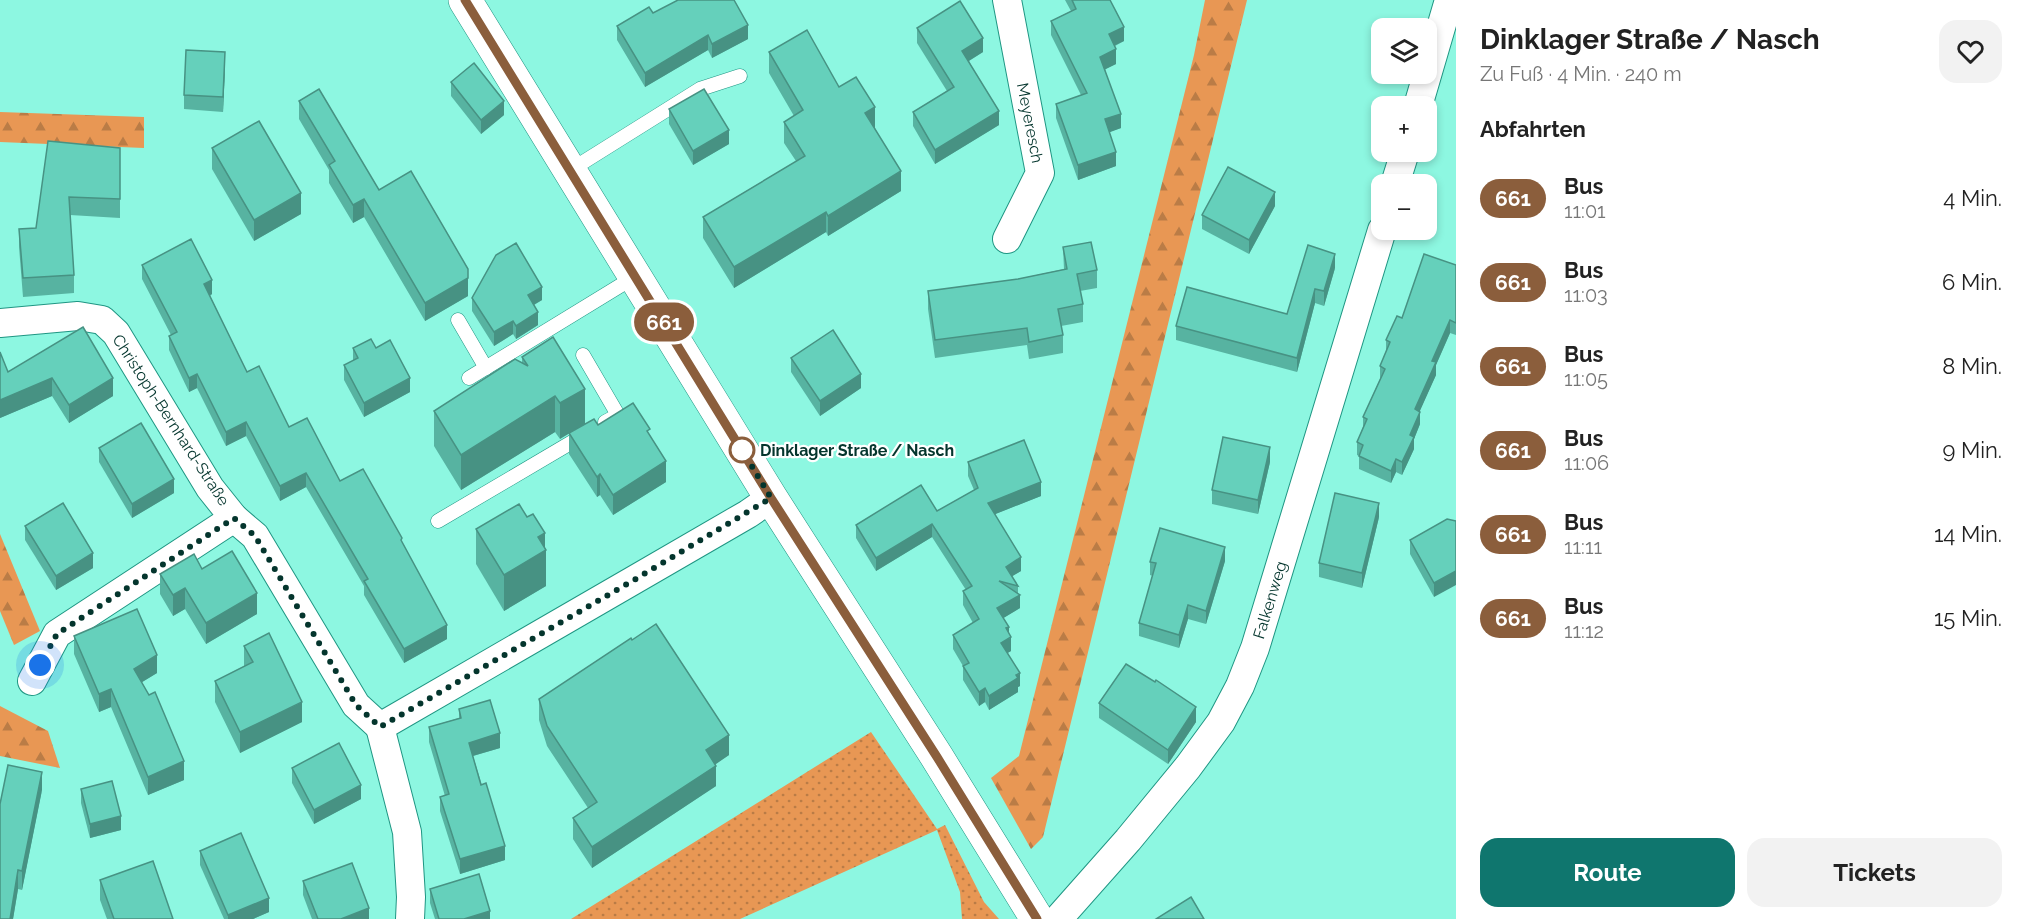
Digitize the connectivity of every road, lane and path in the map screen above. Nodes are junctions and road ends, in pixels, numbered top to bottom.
1 (465, 0) edge
2 (1007, 0) edge
3 (1449, 0) edge
4 (740, 76) dead end
5 (1421, 96) edge
6 (569, 171) junction
7 (1007, 239) dead end
8 (1379, 240) edge
9 (636, 276) junction
10 (459, 320) dead end
11 (0, 323) edge
12 (584, 355) dead end
13 (486, 368) junction
14 (470, 378) dead end
15 (771, 498) junction
16 (234, 518) junction
17 (438, 521) dead end
18 (32, 681) dead end
19 (380, 727) junction
20 (410, 919) edge
21 (1037, 919) edge
22 (1058, 919) edge

1 - 6 main road
2 - 7 street, Meyeresch
3 - 5 street
4 - 6 lane
6 - 9 main road
8 - 22 street, Falkenweg
9 - 13 lane
9 - 15 main road
10 - 13 lane
11 - 16 street, Christoph-Bernhard-Straße
12 - 17 lane
13 - 14 lane
15 - 19 street
15 - 21 main road
16 - 18 street, Christoph-Bernhard-Straße
16 - 19 street, Christoph-Bernhard-Straße
19 - 20 street

